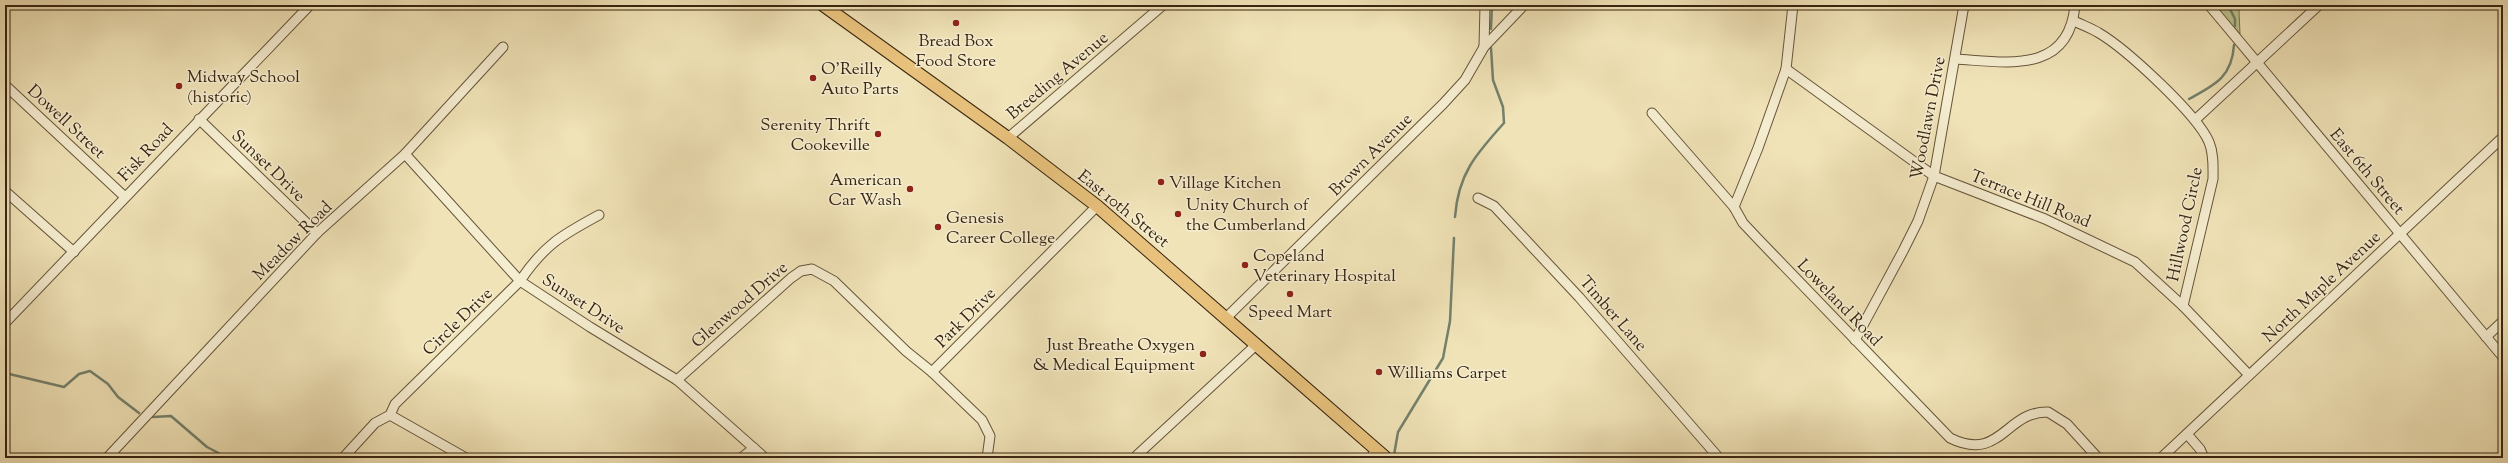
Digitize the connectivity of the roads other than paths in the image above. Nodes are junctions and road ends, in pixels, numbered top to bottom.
1 (310, 5) edge
2 (823, 5) edge
3 (1163, 5) edge
4 (1485, 5) edge
5 (1524, 5) edge
6 (1793, 5) edge
7 (1964, 5) edge
8 (2075, 5) edge
9 (2209, 5) edge
10 (2319, 5) edge
11 (2074, 21) junction
12 (1484, 46) junction
13 (503, 47) dead end
14 (1956, 59) junction
15 (2257, 63) junction
16 (1786, 69) junction
17 (5, 85) edge
18 (1652, 113) dead end
19 (199, 119) junction
20 (2195, 120) junction
21 (2503, 137) edge
22 (1008, 138) junction
23 (404, 154) junction
24 (1934, 176) junction
25 (5, 191) edge
26 (125, 197) junction
27 (1478, 198) dead end
28 (1097, 206) junction
29 (1734, 207) junction
30 (598, 215) dead end
31 (317, 233) junction
32 (2399, 234) junction
33 (74, 252) junction
34 (520, 282) junction
35 (2183, 306) junction
36 (1227, 317) junction
37 (2503, 321) edge
38 (5, 323) edge
39 (2486, 337) junction
40 (1854, 340) junction
41 (1257, 344) junction
42 (2503, 357) edge
43 (932, 372) junction
44 (2249, 375) junction
45 (677, 380) junction
46 (390, 415) junction
47 (2187, 434) junction
48 (754, 448) junction
49 (1378, 455) edge
50 (107, 458) edge
51 (344, 458) edge
52 (466, 458) edge
53 (741, 458) edge
54 (765, 458) edge
55 (987, 458) edge
56 (1134, 458) edge
57 (1719, 458) edge
58 (2098, 458) edge
59 (2161, 458) edge
60 (2204, 458) edge

1 - 19 street, Fisk Road
2 - 22 main road, East 10th Street
3 - 22 street, Breeding Avenue
4 - 12 street
5 - 12 street, Brown Avenue
6 - 16 street
7 - 14 street, Woodlawn Drive
8 - 11 street
9 - 15 street, East 6th Street
10 - 15 street
11 - 14 street
11 - 20 street, Hillwood Circle
12 - 36 street, Brown Avenue
13 - 23 street, Meadow Road
14 - 24 street, Woodlawn Drive
15 - 20 street
15 - 32 street, East 6th Street
16 - 24 street, Terrace Hill Road
16 - 29 street
17 - 26 street, Dowell Street
18 - 29 street, Loweland Road
19 - 26 street, Fisk Road
19 - 31 street, Sunset Drive
20 - 35 street, Hillwood Circle
21 - 32 street, North Maple Avenue
22 - 28 main road, East 10th Street
23 - 31 street, Meadow Road
23 - 34 street, Sunset Drive
24 - 35 street, Terrace Hill Road
24 - 40 street, Woodlawn Drive
25 - 33 street
26 - 33 street, Fisk Road
27 - 57 street, Timber Lane
28 - 36 main road, East 10th Street
28 - 43 street, Park Drive
29 - 40 street, Loweland Road
30 - 34 street, Circle Drive
31 - 50 street, Meadow Road
32 - 39 street, East 6th Street
32 - 44 street, North Maple Avenue
33 - 38 street, Fisk Road
34 - 45 street, Sunset Drive
34 - 46 street, Circle Drive
35 - 44 street, Terrace Hill Road
36 - 41 main road, East 10th Street
37 - 39 street
39 - 42 street, East 6th Street
40 - 58 street, Loweland Road
41 - 49 main road, East 10th Street
41 - 56 street
43 - 45 street, Glenwood Drive
43 - 55 street, Park Drive
44 - 47 street, North Maple Avenue
45 - 48 street, Sunset Drive
46 - 51 street, Circle Drive
46 - 52 street
47 - 59 street, North Maple Avenue
47 - 60 street
48 - 53 street
48 - 54 street, Sunset Drive

